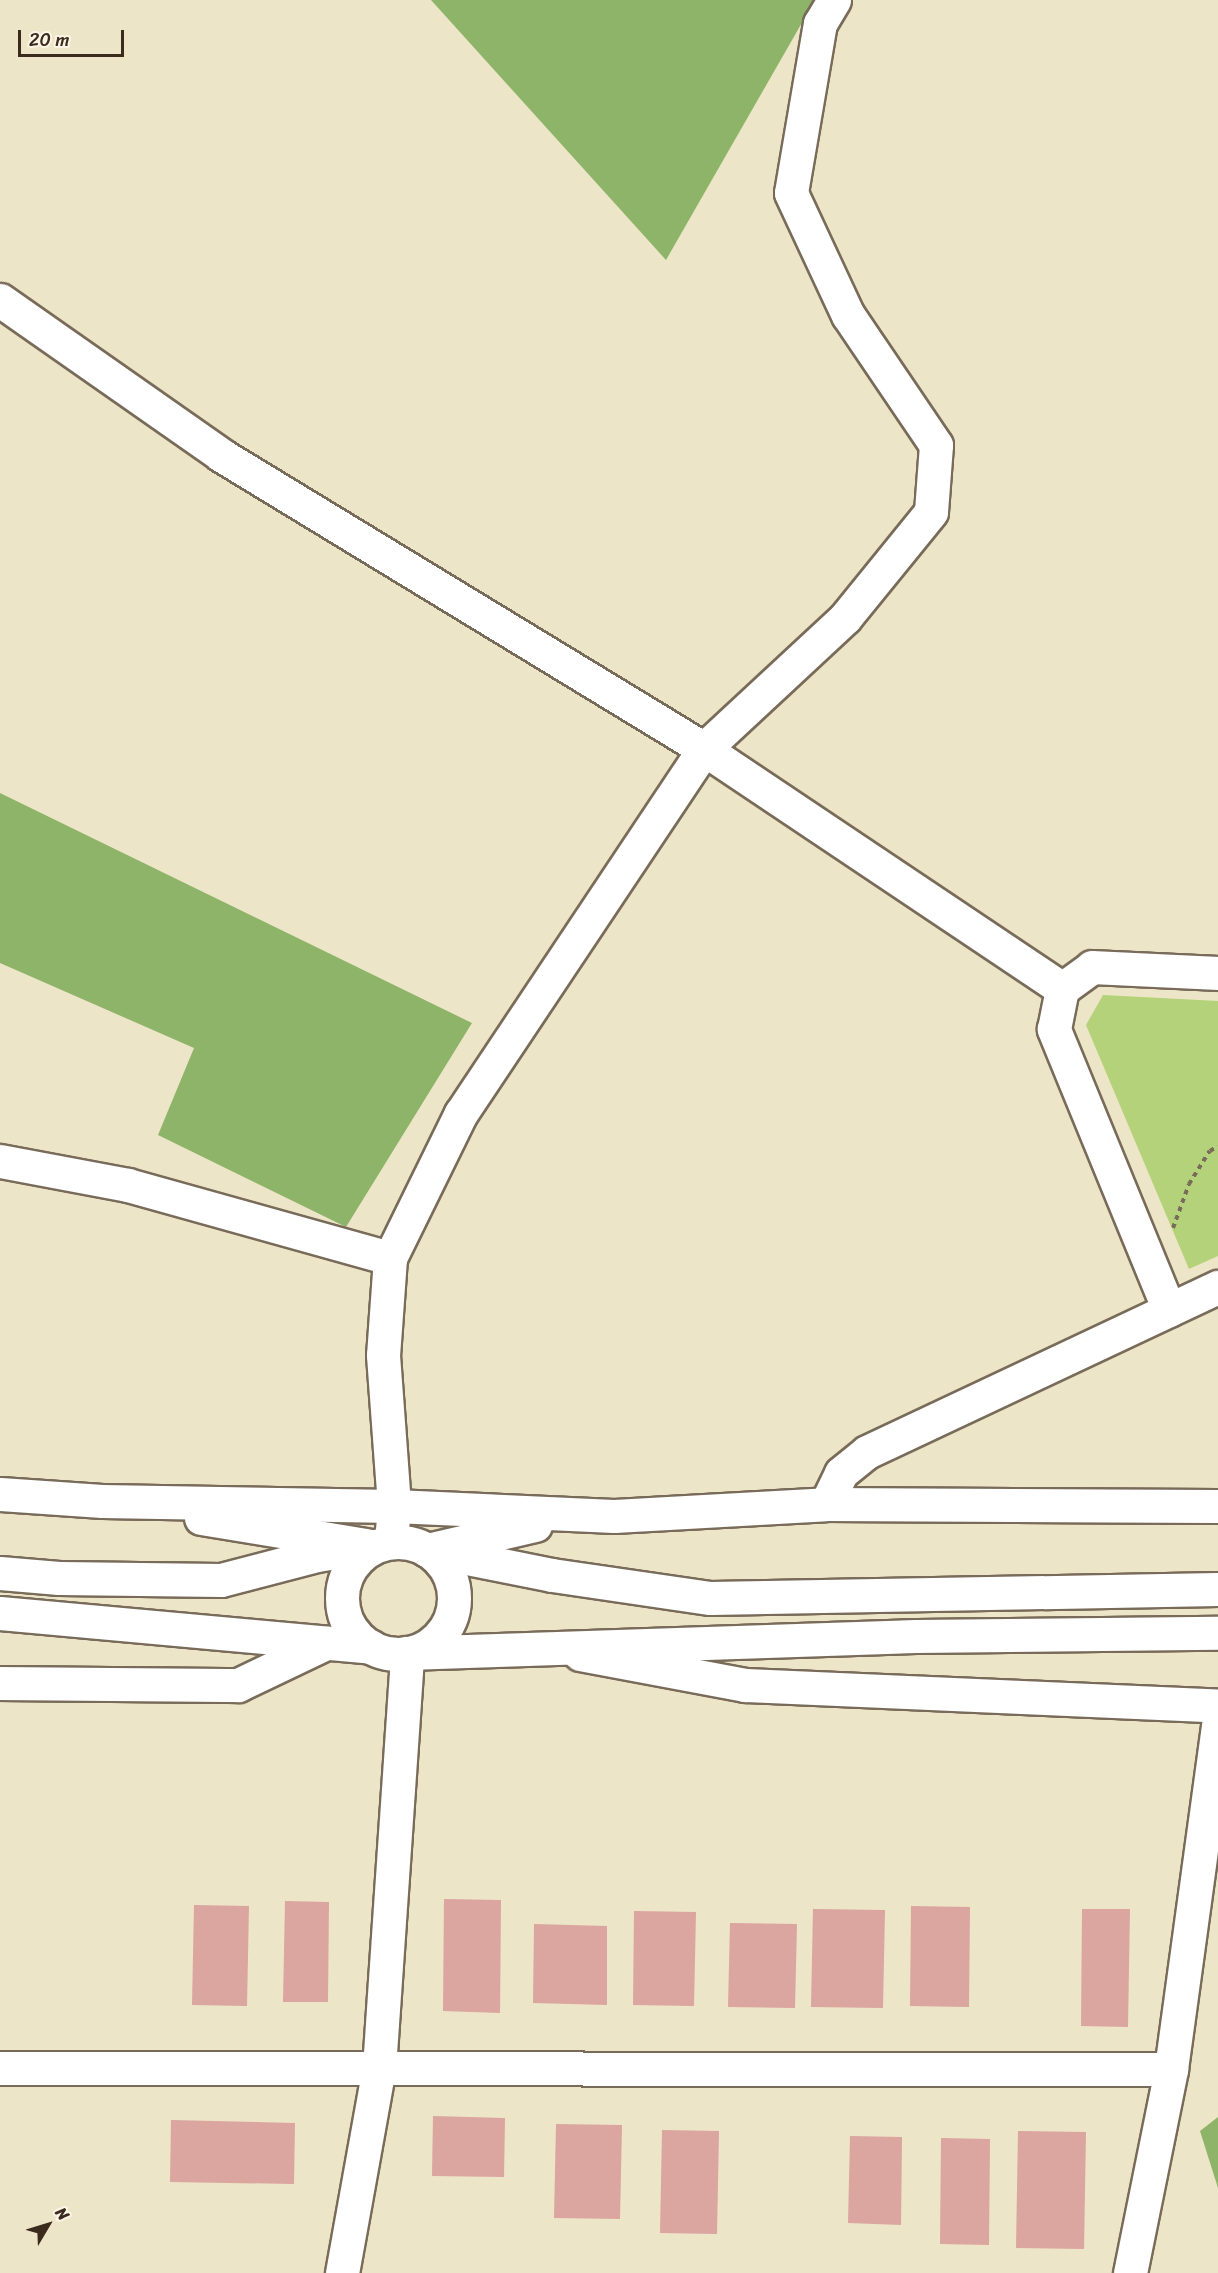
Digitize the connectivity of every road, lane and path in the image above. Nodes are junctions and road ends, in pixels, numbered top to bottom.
1 (834, 0) edge
2 (0, 300) edge
3 (704, 748) junction
4 (1218, 973) edge
5 (1062, 989) junction
6 (1218, 1146) edge
7 (0, 1161) edge
8 (390, 1258) junction
9 (1154, 1275) junction
10 (1218, 1287) edge
11 (1169, 1310) junction
12 (0, 1494) edge
13 (102, 1501) junction
14 (826, 1504) junction
15 (394, 1506) junction
16 (1218, 1506) edge
17 (614, 1516) junction
18 (383, 1544) junction
19 (428, 1550) junction
20 (0, 1573) edge
21 (1218, 1590) edge
22 (0, 1613) edge
23 (1218, 1633) edge
24 (326, 1643) junction
25 (371, 1647) junction
26 (555, 1649) junction
27 (407, 1653) junction
28 (0, 1683) edge
29 (1218, 1706) edge
30 (1218, 1725) edge
31 (0, 2068) edge
32 (379, 2068) junction
33 (1171, 2069) junction
34 (342, 2273) edge
35 (1130, 2273) edge

1 - 3 street
2 - 3 street
3 - 5 street
3 - 8 street
4 - 5 street
5 - 9 street
6 - 9 path
7 - 8 street
8 - 15 street
9 - 11 street
10 - 11 street
11 - 14 street
12 - 13 street
13 - 15 street
13 - 18 street
14 - 16 street
14 - 17 street
15 - 17 street
15 - 18 street
17 - 19 street
18 - 19 street
18 - 20 street
18 - 25 street
19 - 21 street
19 - 27 street
22 - 24 street
23 - 26 street
24 - 25 street
24 - 28 street
25 - 27 street
26 - 27 street
26 - 29 street
27 - 32 street
30 - 33 street
31 - 32 street
32 - 33 street
32 - 34 street
33 - 35 street

